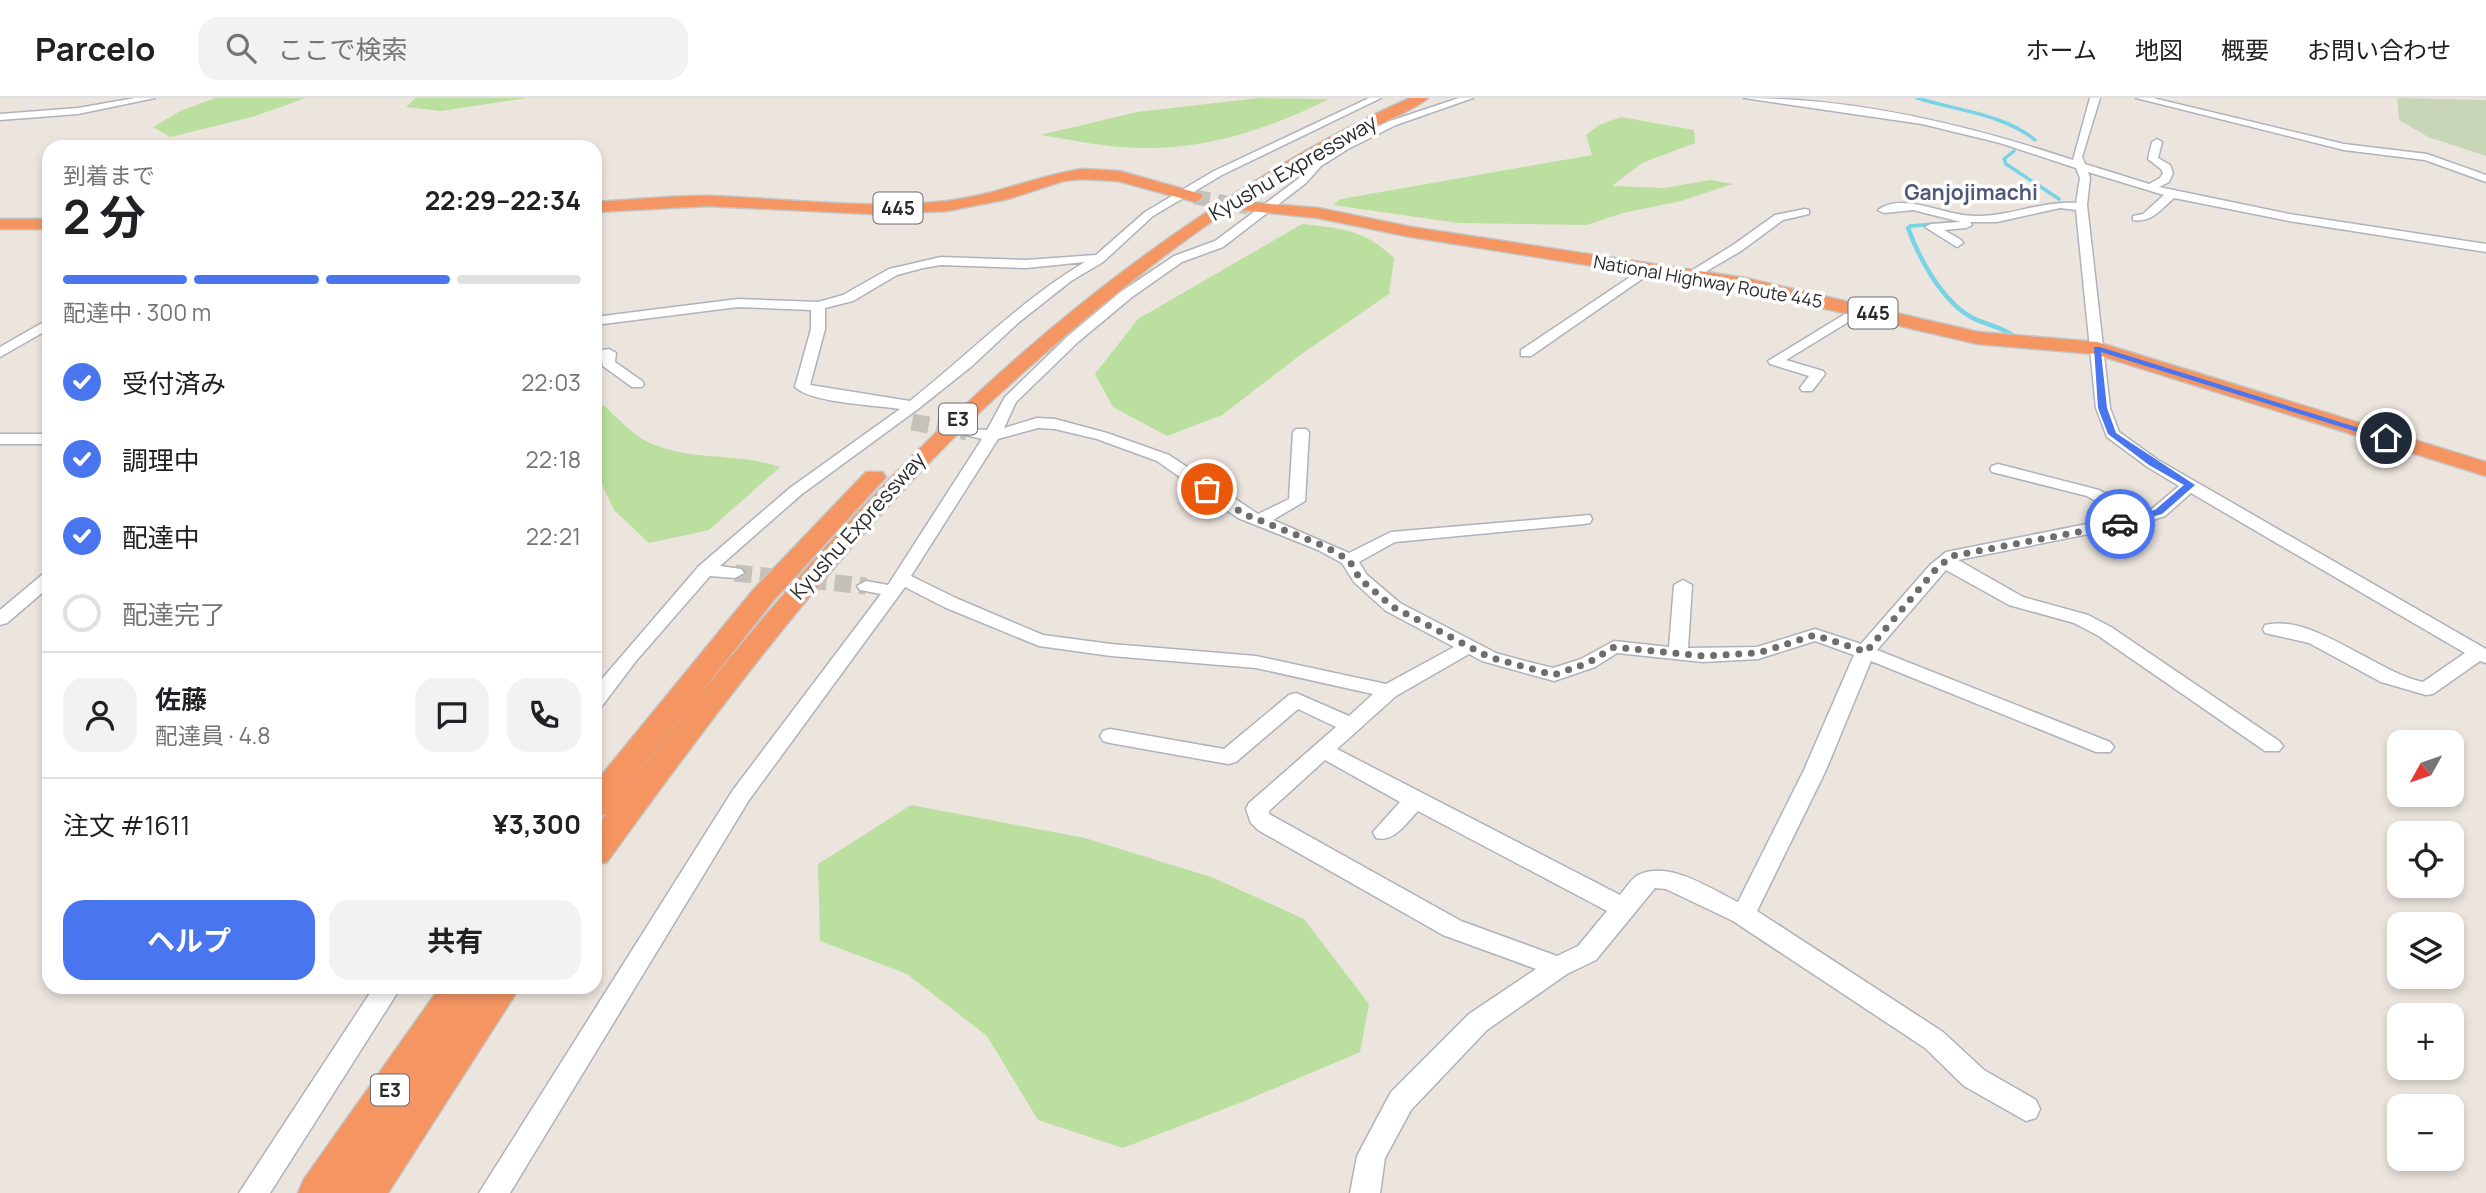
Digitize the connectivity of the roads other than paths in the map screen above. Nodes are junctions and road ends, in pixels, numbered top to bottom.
1 (150, 98) edge
2 (1376, 98) edge
3 (1402, 98) edge
4 (1421, 98) edge
5 (1468, 98) edge
6 (1749, 98) edge
7 (2095, 98) edge
8 (2141, 98) edge
9 (0, 117) edge
10 (2157, 142) dead end
11 (2081, 167) junction
12 (2486, 179) edge
13 (2150, 188) junction
14 (2172, 194) junction
15 (1187, 195) junction
16 (602, 207) edge
17 (2081, 207) junction
18 (1257, 209) junction
19 (1884, 210) dead end
20 (1805, 212) dead end
21 (2137, 218) dead end
22 (1964, 219) junction
23 (0, 224) edge
24 (42, 224) edge
25 (1957, 243) dead end
26 (2486, 248) edge
27 (1099, 259) junction
28 (1648, 270) junction
29 (1689, 276) junction
30 (818, 306) junction
31 (1858, 310) junction
32 (602, 320) edge
33 (42, 327) edge
34 (2097, 348) junction
35 (0, 353) edge
36 (1526, 353) dead end
37 (602, 354) edge
38 (638, 384) dead end
39 (1807, 388) dead end
40 (907, 416) junction
41 (971, 432) tunnel mouth
42 (1301, 432) dead end
43 (992, 436) junction
44 (0, 439) edge
45 (42, 439) edge
46 (2486, 469) edge
47 (1998, 470) dead end
48 (2190, 485) junction
49 (1584, 519) dead end
50 (2138, 519) junction
51 (1259, 520) junction
52 (1349, 560) junction
53 (1944, 562) junction
54 (705, 570) junction
55 (735, 573) tunnel mouth
56 (42, 584) edge
57 (897, 584) junction
58 (1683, 585) dead end
59 (866, 586) tunnel mouth
60 (0, 619) edge
61 (2272, 629) dead end
62 (1470, 646) junction
63 (1866, 652) junction
64 (1678, 653) junction
65 (2482, 655) edge
66 (1389, 691) junction
67 (602, 692) edge
68 (1351, 725) junction
69 (1110, 736) dead end
70 (2272, 746) dead end
71 (2103, 747) dead end
72 (1323, 750) junction
73 (602, 797) edge
74 (1415, 800) junction
75 (1384, 832) dead end
76 (602, 843) edge
77 (1623, 908) junction
78 (1742, 914) junction
79 (1558, 967) junction
80 (383, 994) edge
81 (456, 994) edge
82 (496, 994) edge
83 (2026, 1109) dead end
84 (254, 1193) edge
85 (319, 1193) edge
86 (364, 1193) edge
87 (494, 1193) edge
88 (1365, 1193) edge

1 - 9 street
2 - 15 street
3 - 73 highway, Kyushu Expressway / E3
4 - 76 highway, Kyushu Expressway / E3
5 - 18 street
6 - 11 street
7 - 11 street
8 - 12 street
10 - 13 street
11 - 13 street
11 - 17 street
13 - 14 street
14 - 21 street
14 - 26 street
15 - 16 highway, 445
15 - 27 street
17 - 22 street
17 - 34 street
18 - 28 highway, National Highway Route 445 / 445
18 - 43 street
19 - 22 street
20 - 29 street
22 - 25 street
23 - 24 highway
27 - 30 street
27 - 40 street
28 - 29 highway, National Highway Route 445 / 445
28 - 36 street
29 - 31 highway, National Highway Route 445 / 445
30 - 32 street
30 - 40 street
31 - 34 highway, National Highway Route 445 / 445
31 - 39 street
33 - 35 street
34 - 46 highway, National Highway Route 445 / 445
34 - 48 street
37 - 38 street
40 - 54 street
41 - 43 street
42 - 51 street
43 - 51 street
43 - 57 street
44 - 45 street
47 - 50 street
48 - 50 street
48 - 65 street
49 - 52 street
50 - 53 street
51 - 52 street
52 - 62 street
53 - 63 street
53 - 70 street
54 - 55 street
54 - 67 street
56 - 60 street
57 - 59 street
57 - 66 street
57 - 87 street
58 - 64 street
61 - 65 street
62 - 64 street
62 - 66 street
63 - 64 street
63 - 71 street
63 - 78 street
66 - 68 street
68 - 69 street
68 - 72 street
72 - 74 street
72 - 79 street
74 - 75 street
74 - 77 street
77 - 78 street
77 - 79 street
78 - 83 street
79 - 88 street
80 - 84 street
81 - 85 highway, E3
82 - 86 highway, E3

